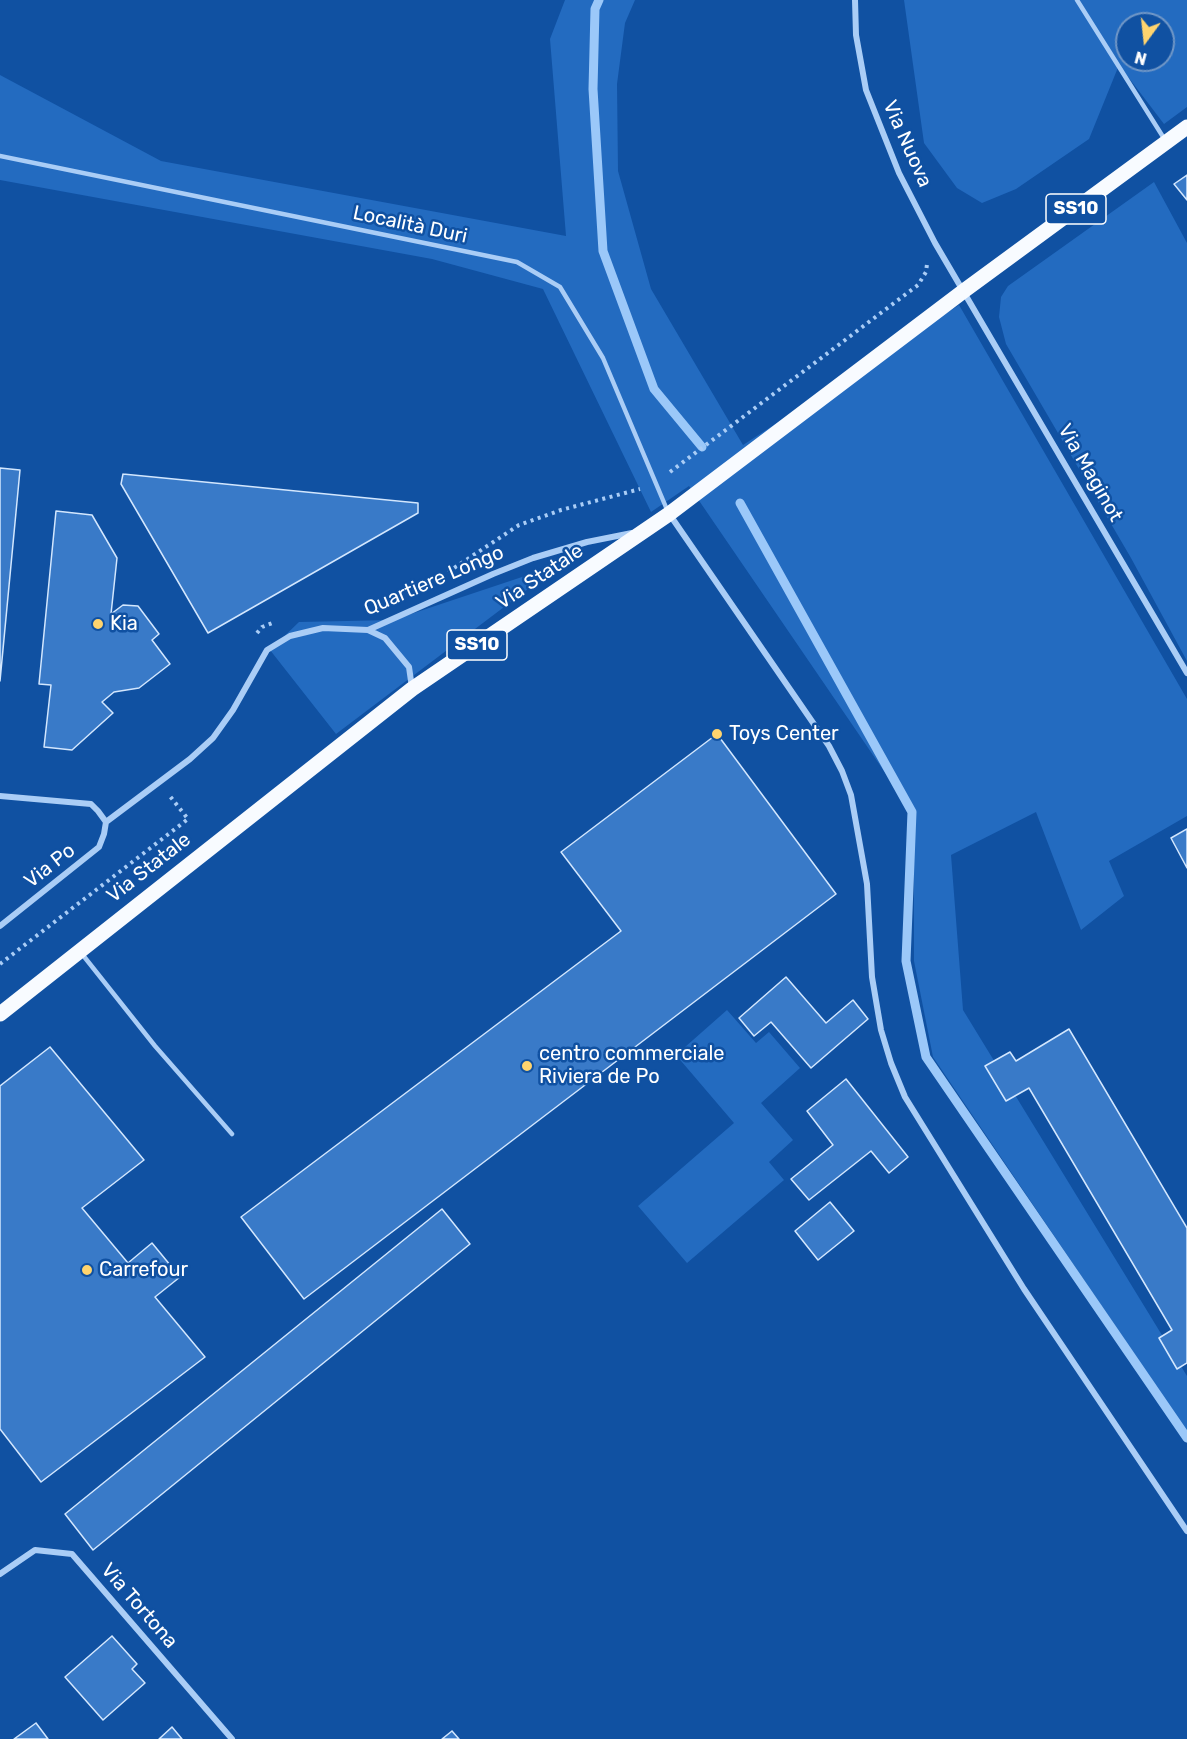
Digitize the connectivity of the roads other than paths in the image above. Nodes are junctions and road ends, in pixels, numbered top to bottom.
1 (855, 0) edge
2 (1077, 0) edge
3 (1187, 127) edge
4 (1166, 143) junction
5 (0, 156) edge
6 (965, 290) junction
7 (669, 514) junction
8 (645, 531) junction
9 (368, 630) junction
10 (1187, 673) edge
11 (412, 689) junction
12 (0, 796) edge
13 (106, 822) junction
14 (0, 926) edge
15 (79, 950) junction
16 (0, 1014) edge
17 (232, 1134) dead end
18 (1187, 1531) edge
19 (0, 1574) edge
20 (232, 1739) edge

1 - 6 street, Via Nuova
2 - 4 lane
3 - 4 main road, SS10
4 - 6 main road, SS10
5 - 7 lane, Località Duri
6 - 7 main road, Via Statale / SS10
6 - 10 street, Via Maginot
7 - 8 main road, Via Statale / SS10
7 - 18 street
8 - 9 street, Quartiere Longo
8 - 11 main road, Via Statale / SS10
9 - 11 street
9 - 13 street, Quartiere Longo
11 - 15 main road, Via Statale / SS10
12 - 13 street
13 - 14 street, Via Po
15 - 16 main road, Via Statale / SS10
15 - 17 lane
19 - 20 street, Via Tortona

